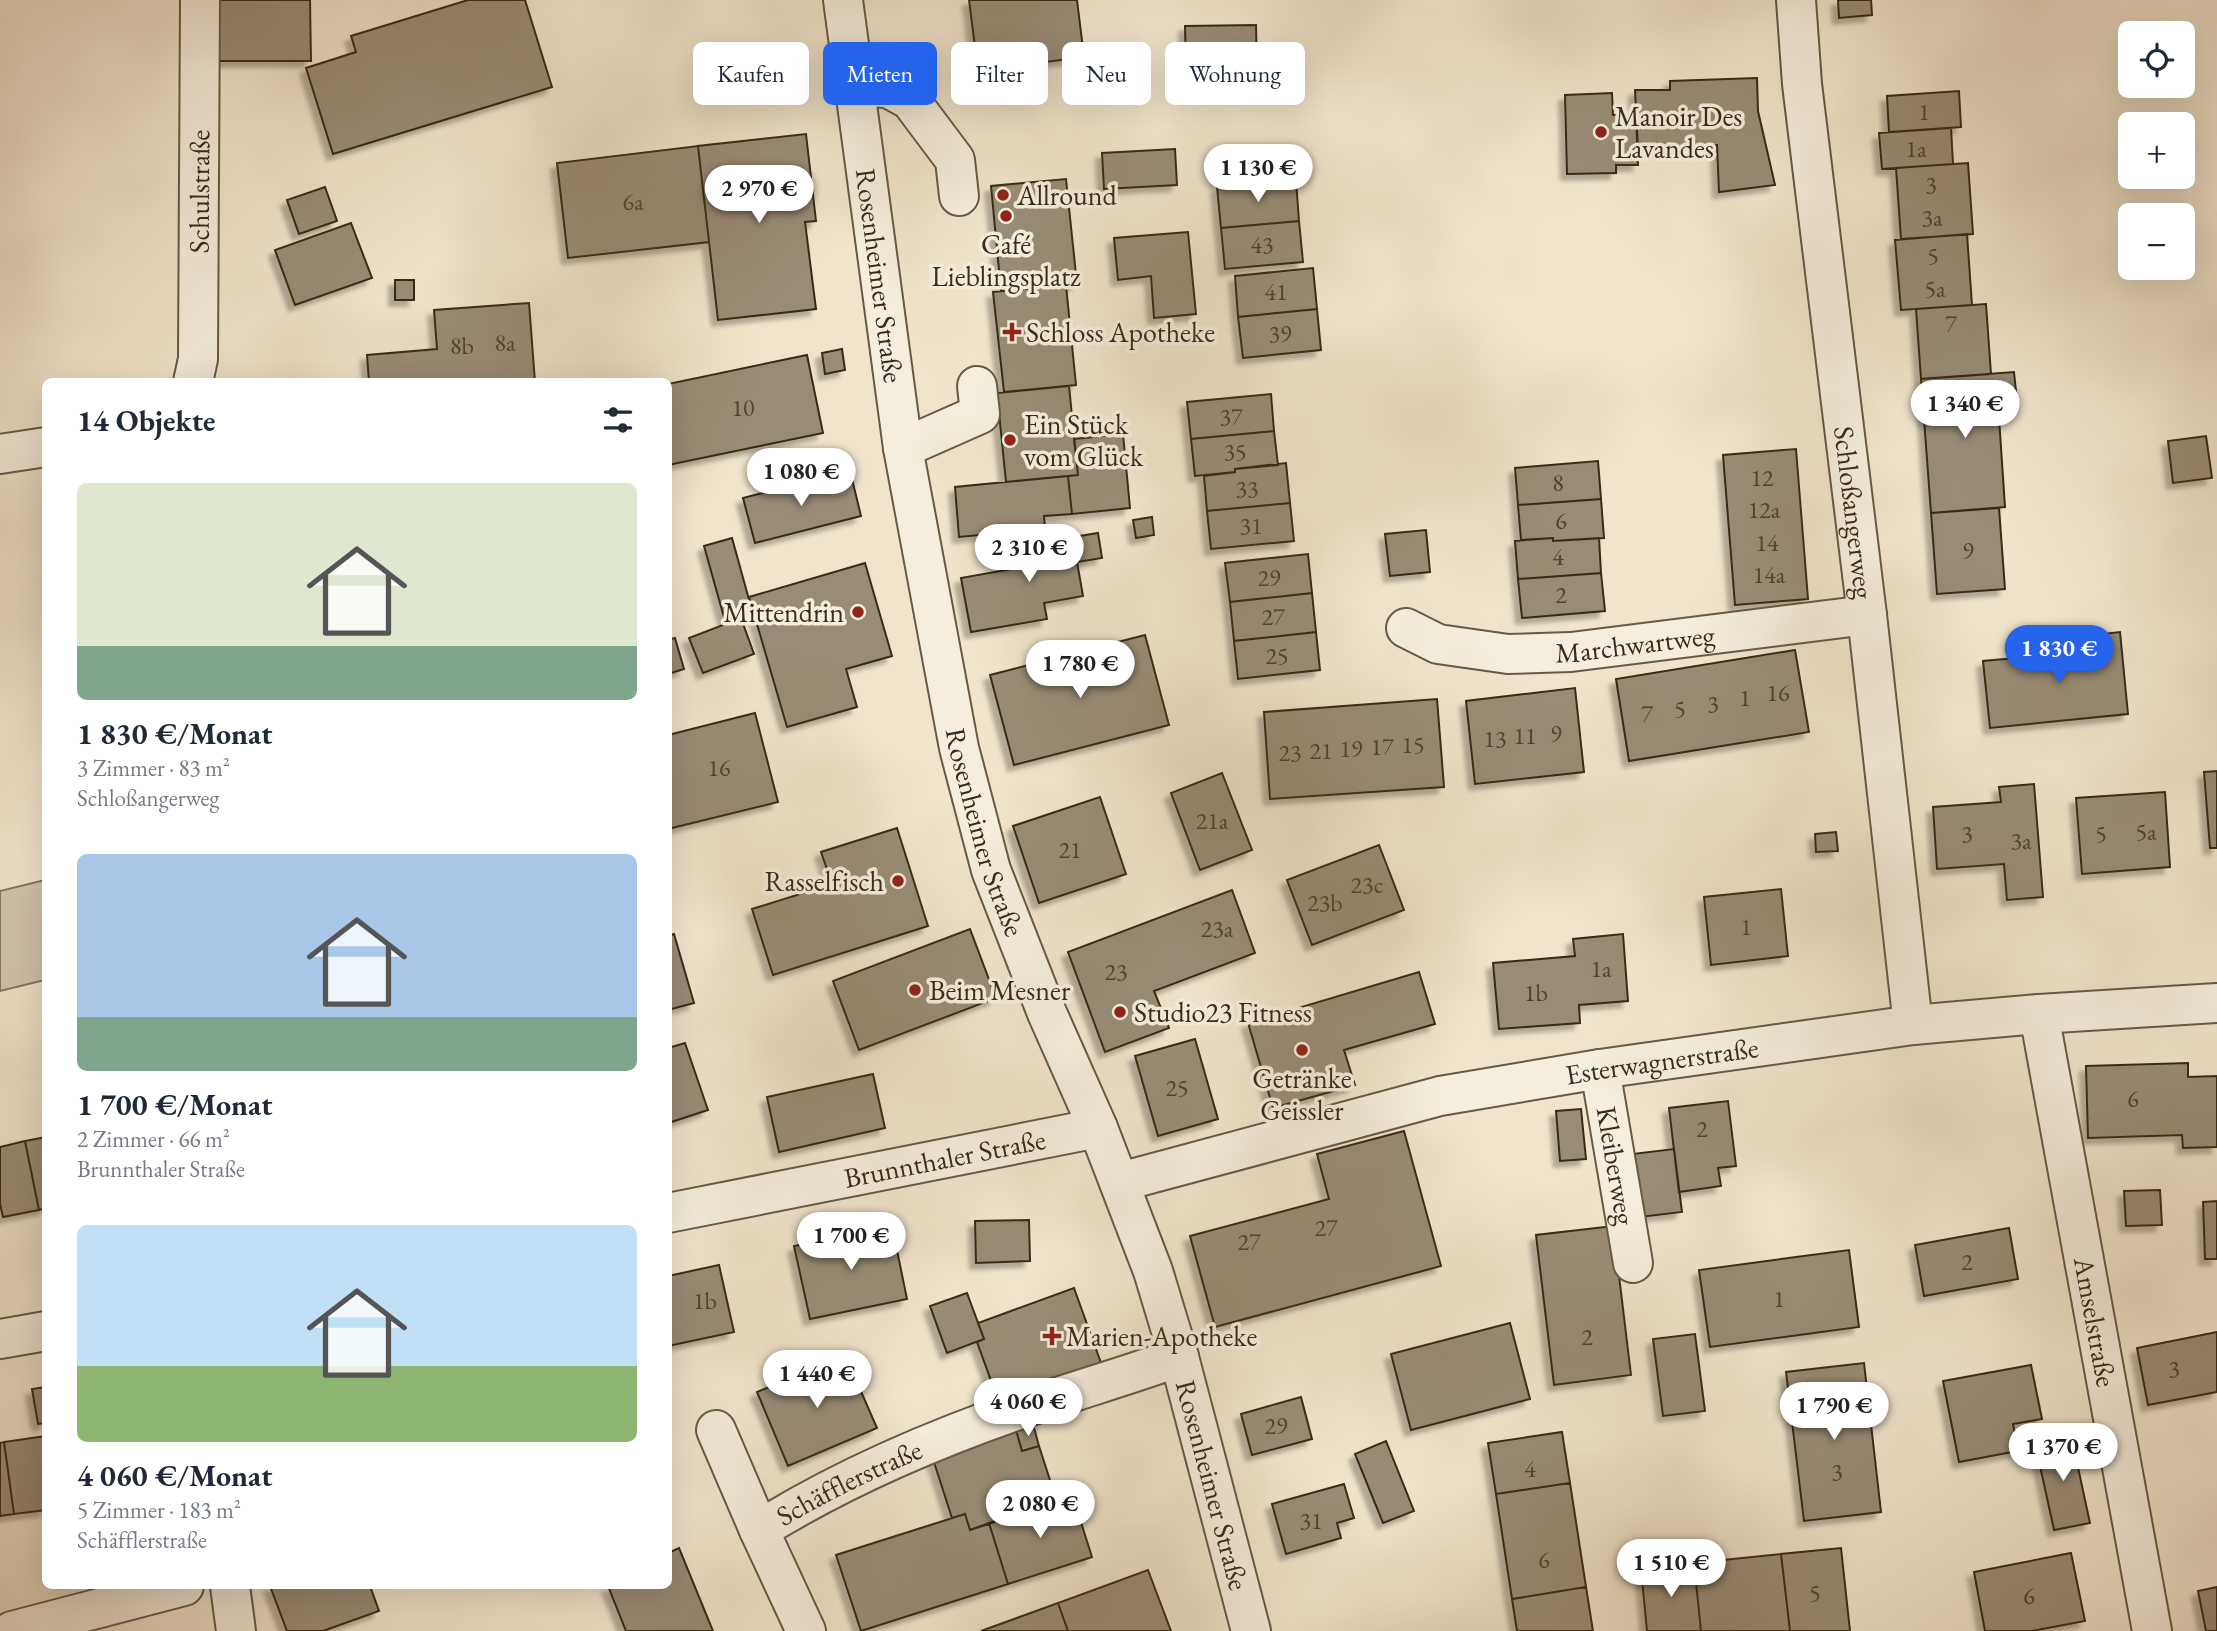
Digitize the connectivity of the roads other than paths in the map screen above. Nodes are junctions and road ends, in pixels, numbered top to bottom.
1 (200, 0) edge
2 (843, 0) edge
3 (1796, 0) edge
4 (849, 42) edge
5 (857, 105) edge
6 (914, 105) edge
7 (958, 187) dead end
8 (194, 378) edge
9 (977, 386) dead end
10 (42, 448) edge
11 (903, 448) junction
12 (0, 454) edge
13 (1867, 615) junction
14 (1406, 628) dead end
15 (2217, 1003) edge
16 (2039, 1014) junction
17 (1913, 1025) junction
18 (1600, 1069) junction
19 (1098, 1128) junction
20 (1120, 1182) junction
21 (672, 1212) edge
22 (1633, 1263) dead end
23 (42, 1332) edge
24 (0, 1339) edge
25 (1179, 1357) junction
26 (716, 1430) dead end
27 (759, 1530) junction
28 (173, 1589) edge
29 (230, 1589) edge
30 (12, 1631) edge
31 (236, 1631) edge
32 (806, 1631) edge
33 (1251, 1631) edge
34 (2152, 1631) edge

1 - 8 street, Schulstraße
2 - 4 street, Rosenheimer Straße
3 - 13 street, Schloßangerweg
5 - 11 street, Rosenheimer Straße
6 - 7 street
9 - 11 street
10 - 12 street
11 - 19 street, Rosenheimer Straße
13 - 14 street, Marchwartweg
13 - 17 street, Schloßangerweg
15 - 16 street, Esterwagnerstraße
16 - 17 street, Esterwagnerstraße
16 - 34 street, Amselstraße
17 - 18 street, Esterwagnerstraße
18 - 20 street, Esterwagnerstraße
18 - 22 street, Kleiberweg
19 - 20 street, Rosenheimer Straße
19 - 21 street, Brunnthaler Straße
20 - 25 street, Rosenheimer Straße
23 - 24 street
25 - 27 street, Schäfflerstraße
25 - 33 street, Rosenheimer Straße
26 - 27 street, Schäfflerstraße
27 - 32 street, Schäfflerstraße
28 - 30 street
29 - 31 street

